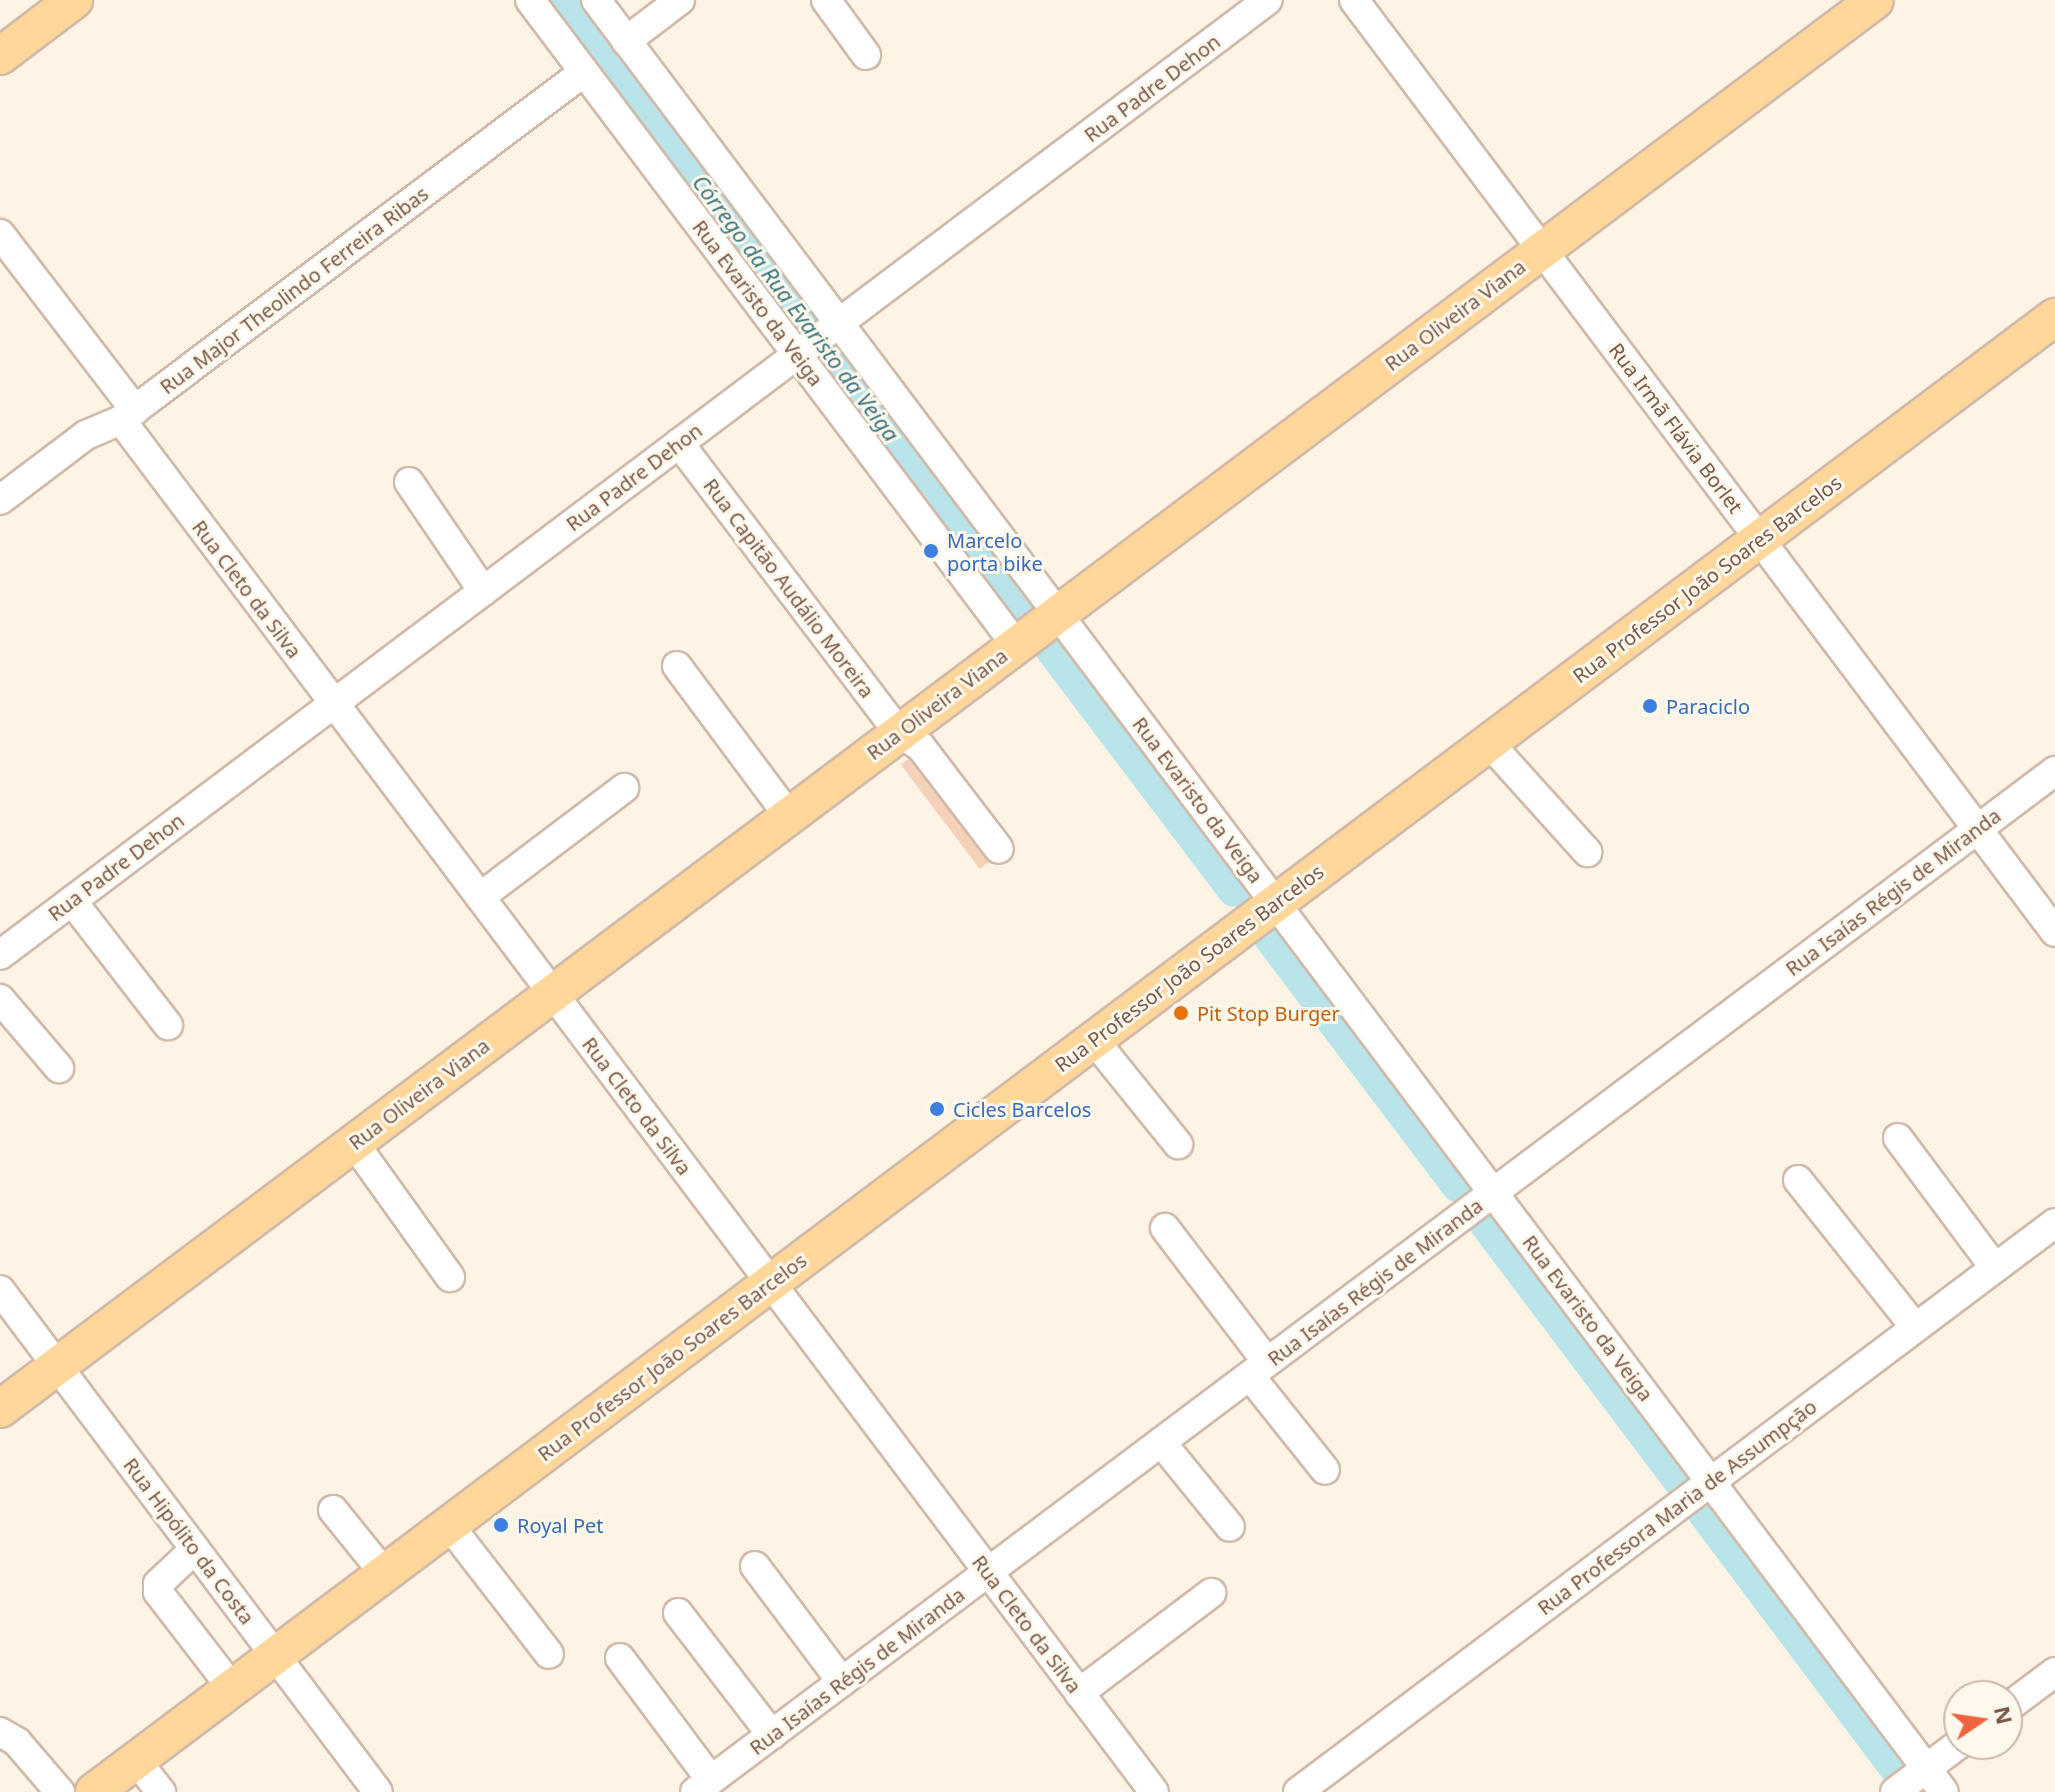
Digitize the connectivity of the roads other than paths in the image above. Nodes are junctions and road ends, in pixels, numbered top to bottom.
1 (74, 0) edge
2 (530, 0) edge
3 (596, 0) edge
4 (680, 0) edge
5 (826, 0) edge
6 (1268, 0) edge
7 (1354, 0) edge
8 (1875, 0) edge
9 (626, 41) junction
10 (866, 55) dead end
11 (0, 56) edge
12 (584, 72) junction
13 (0, 234) edge
14 (1542, 250) junction
15 (2055, 317) edge
16 (839, 323) junction
17 (797, 355) junction
18 (128, 415) junction
19 (679, 443) junction
20 (409, 482) dead end
21 (0, 500) edge
22 (1760, 539) junction
23 (483, 591) junction
24 (1058, 614) junction
25 (1016, 645) junction
26 (677, 666) dead end
27 (334, 703) junction
28 (899, 733) junction
29 (1489, 743) junction
30 (2055, 771) edge
31 (624, 788) dead end
32 (789, 816) junction
33 (1978, 829) junction
34 (999, 849) dead end
35 (1587, 852) dead end
36 (480, 897) junction
37 (72, 901) junction
38 (1276, 903) junction
39 (2055, 932) edge
40 (0, 955) edge
41 (552, 994) junction
42 (0, 999) edge
43 (168, 1025) dead end
44 (1094, 1040) junction
45 (59, 1068) dead end
46 (1898, 1138) dead end
47 (354, 1143) junction
48 (1178, 1144) dead end
49 (1798, 1180) dead end
50 (1493, 1193) junction
51 (2055, 1223) edge
52 (1165, 1228) dead end
53 (1995, 1268) junction
54 (450, 1277) dead end
55 (770, 1283) junction
56 (0, 1290) edge
57 (1915, 1327) junction
58 (57, 1366) junction
59 (1259, 1369) junction
60 (0, 1409) edge
61 (1161, 1442) junction
62 (1325, 1470) dead end
63 (1711, 1482) junction
64 (333, 1510) dead end
65 (449, 1525) junction
66 (1230, 1527) dead end
67 (195, 1549) junction
68 (755, 1566) dead end
69 (988, 1572) junction
70 (384, 1573) junction
71 (1211, 1593) dead end
72 (678, 1613) dead end
73 (549, 1654) dead end
74 (275, 1656) junction
75 (620, 1658) dead end
76 (2055, 1672) edge
77 (842, 1682) junction
78 (232, 1688) junction
79 (1079, 1693) junction
80 (2023, 1696) edge
81 (0, 1732) edge
82 (772, 1735) junction
83 (1943, 1756) edge
84 (136, 1760) junction
85 (1913, 1779) edge
86 (702, 1788) edge
87 (60, 1792) edge
88 (94, 1792) edge
89 (161, 1792) edge
90 (378, 1792) edge
91 (1154, 1792) edge
92 (1298, 1792) edge
93 (1944, 1792) edge

1 - 11 main road
2 - 12 street, Rua Evaristo da Veiga
3 - 9 street, Rua Evaristo da Veiga
4 - 9 street
5 - 10 street
6 - 16 street, Rua Padre Dehon
7 - 14 street, Rua Irmã Flávia Borlet
8 - 14 main road, Rua Oliveira Viana
9 - 16 street, Rua Evaristo da Veiga
12 - 17 street, Rua Evaristo da Veiga
12 - 18 street, Rua Major Theolindo Ferreira Ribas
13 - 18 street, Rua Cleto da Silva
14 - 22 street, Rua Irmã Flávia Borlet
14 - 24 main road, Rua Oliveira Viana
15 - 22 main road, Rua Professor João Soares Barcelos
16 - 17 street, Rua Padre Dehon
16 - 24 street, Rua Evaristo da Veiga
17 - 19 street, Rua Padre Dehon
17 - 25 street, Rua Evaristo da Veiga
18 - 21 street, Rua Major Theolindo Ferreira Ribas
18 - 27 street, Rua Cleto da Silva
19 - 23 street, Rua Padre Dehon
19 - 28 street, Rua Capitão Audálio Moreira
20 - 23 street
22 - 29 main road, Rua Professor João Soares Barcelos
22 - 33 street, Rua Irmã Flávia Borlet
23 - 27 street, Rua Padre Dehon
24 - 25 main road, Rua Oliveira Viana
24 - 38 street, Rua Evaristo da Veiga
25 - 28 main road, Rua Oliveira Viana
26 - 32 street
27 - 36 street, Rua Cleto da Silva
27 - 37 street, Rua Padre Dehon
28 - 32 main road, Rua Oliveira Viana
28 - 34 street, Rua Capitão Audálio Moreira
29 - 35 street
29 - 38 main road, Rua Professor João Soares Barcelos
30 - 33 street, Rua Isaías Régis de Miranda
31 - 36 street
32 - 41 main road, Rua Oliveira Viana
33 - 39 street, Rua Irmã Flávia Borlet
33 - 50 street, Rua Isaías Régis de Miranda
36 - 41 street, Rua Cleto da Silva
37 - 40 street, Rua Padre Dehon
37 - 43 street
38 - 44 main road, Rua Professor João Soares Barcelos
38 - 50 street, Rua Evaristo da Veiga
41 - 47 main road, Rua Oliveira Viana
41 - 55 street, Rua Cleto da Silva
42 - 45 street
44 - 48 street
44 - 55 main road, Rua Professor João Soares Barcelos
46 - 53 street
47 - 54 street
47 - 58 main road, Rua Oliveira Viana
49 - 57 street
50 - 59 street, Rua Isaías Régis de Miranda
50 - 63 street, Rua Evaristo da Veiga
51 - 53 street, Rua Professora Maria de Assumpção
52 - 59 street
53 - 57 street, Rua Professora Maria de Assumpção
55 - 65 main road, Rua Professor João Soares Barcelos
55 - 69 street, Rua Cleto da Silva
56 - 58 street, Rua Hipólito da Costa
57 - 63 street, Rua Professora Maria de Assumpção
58 - 60 main road, Rua Oliveira Viana
58 - 67 street, Rua Hipólito da Costa
59 - 61 street, Rua Isaías Régis de Miranda
59 - 62 street
61 - 66 street
61 - 69 street, Rua Isaías Régis de Miranda
63 - 85 street, Rua Evaristo da Veiga
63 - 92 street, Rua Professora Maria de Assumpção
64 - 70 street
65 - 70 main road, Rua Professor João Soares Barcelos
65 - 73 street
67 - 74 street, Rua Hipólito da Costa
67 - 78 street
68 - 77 street
69 - 77 street, Rua Isaías Régis de Miranda
69 - 79 street, Rua Cleto da Silva
70 - 74 main road, Rua Professor João Soares Barcelos
71 - 79 street
72 - 82 street
74 - 78 main road, Rua Professor João Soares Barcelos
74 - 90 street, Rua Hipólito da Costa
75 - 86 street
76 - 80 street
77 - 82 street, Rua Isaías Régis de Miranda
78 - 84 main road, Rua Professor João Soares Barcelos
79 - 91 street, Rua Cleto da Silva
81 - 87 street
82 - 86 street, Rua Isaías Régis de Miranda
83 - 85 street
84 - 88 main road, Rua Professor João Soares Barcelos
84 - 89 street
85 - 93 street, Rua Evaristo da Veiga

